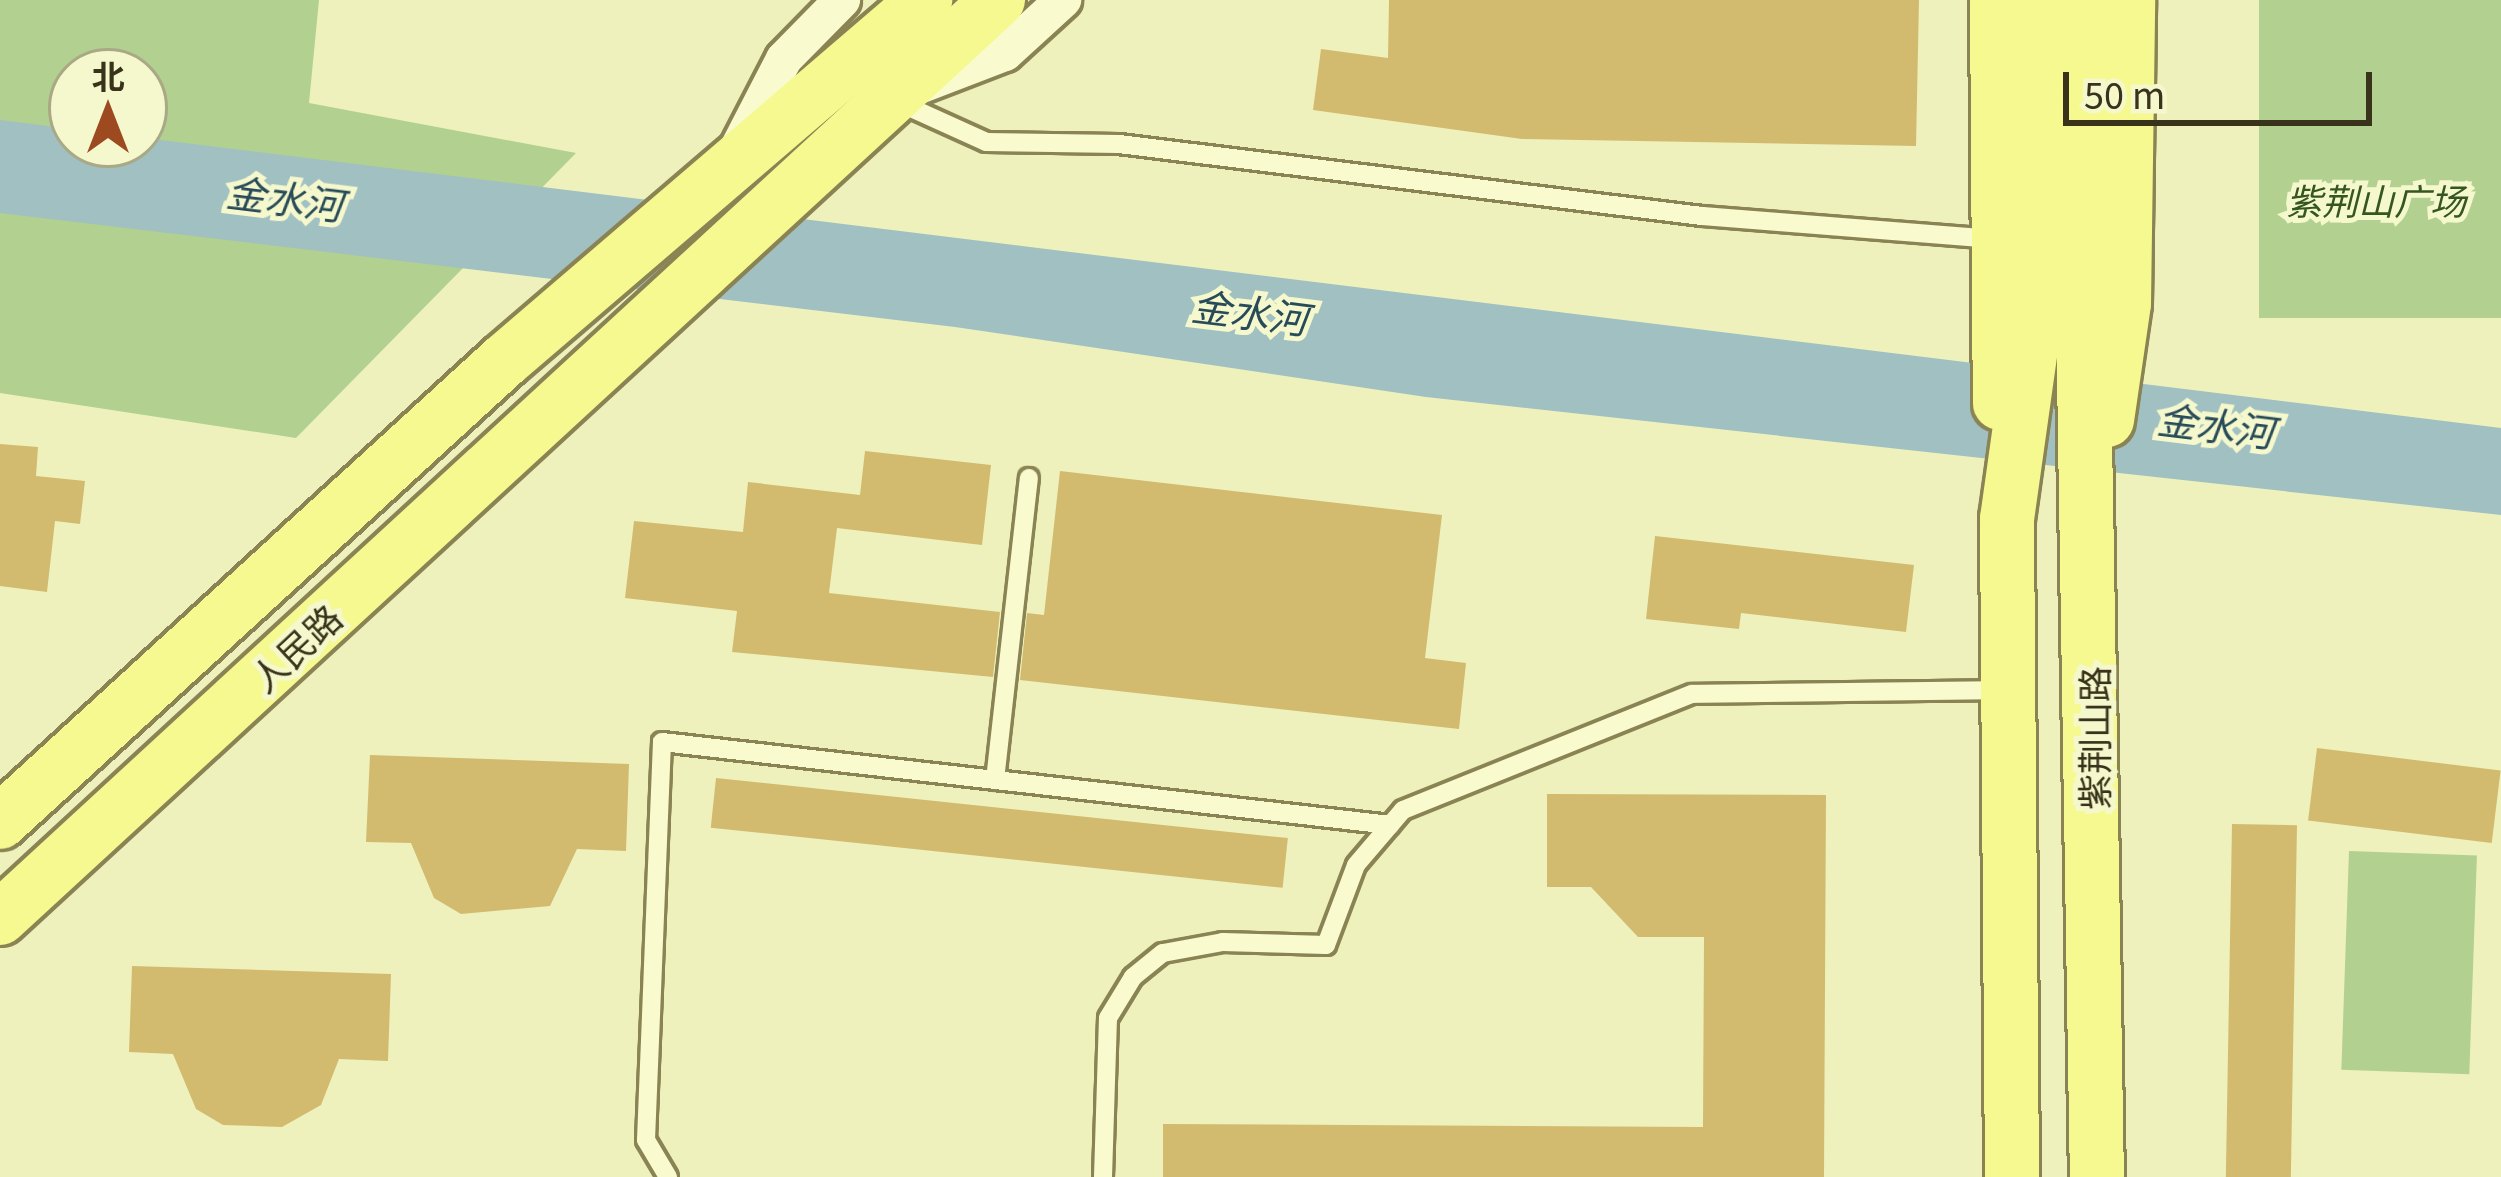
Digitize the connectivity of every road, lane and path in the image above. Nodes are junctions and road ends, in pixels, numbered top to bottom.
1 (842, 0) edge
2 (925, 0) edge
3 (998, 0) edge
4 (1063, 0) edge
5 (1997, 0) edge
6 (2034, 0) edge
7 (2078, 0) edge
8 (2128, 0) edge
9 (888, 98) junction
10 (726, 171) junction
11 (2045, 288) junction
12 (1029, 478) dead end
13 (2008, 690) junction
14 (995, 780) junction
15 (0, 822) edge
16 (1390, 825) junction
17 (0, 918) edge
18 (668, 1177) edge
19 (1103, 1177) edge
20 (2012, 1177) edge
21 (2097, 1177) edge

1 - 10 street
2 - 10 main road, 人民路
3 - 9 main road, 人民路
4 - 9 street
5 - 11 main road
6 - 11 main road
7 - 11 main road
8 - 11 main road
9 - 11 lane
9 - 17 main road, 人民路
10 - 15 main road, 人民路
11 - 13 main road
11 - 21 main road, 紫荆山路
12 - 14 lane
13 - 16 lane
13 - 20 main road
14 - 16 lane
14 - 18 lane
16 - 19 lane

